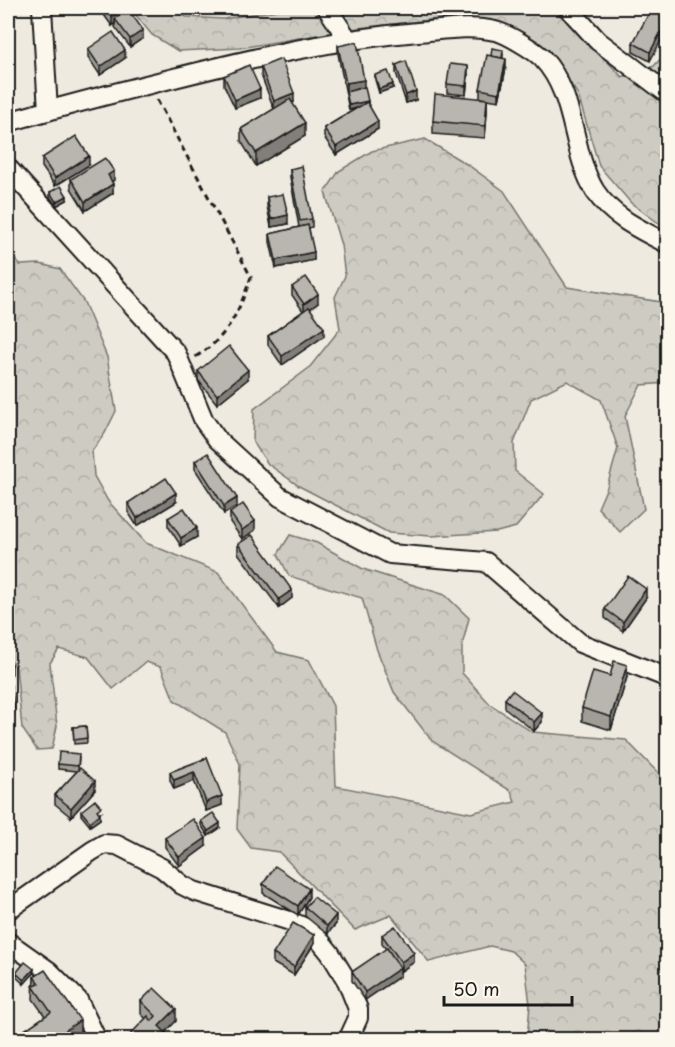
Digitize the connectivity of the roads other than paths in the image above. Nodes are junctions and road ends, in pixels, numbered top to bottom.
1 (42, 8) edge
2 (327, 8) edge
3 (567, 8) edge
4 (349, 41) junction
5 (668, 94) edge
6 (48, 111) junction
7 (8, 122) edge
8 (8, 168) edge
9 (668, 244) edge
10 (668, 678) edge
11 (8, 910) edge
12 (8, 942) edge
13 (97, 1040) edge
14 (348, 1040) edge

1 - 6 street
2 - 4 street
3 - 5 street
4 - 6 street
4 - 9 street
6 - 7 street
8 - 10 street
11 - 14 street
12 - 13 street

